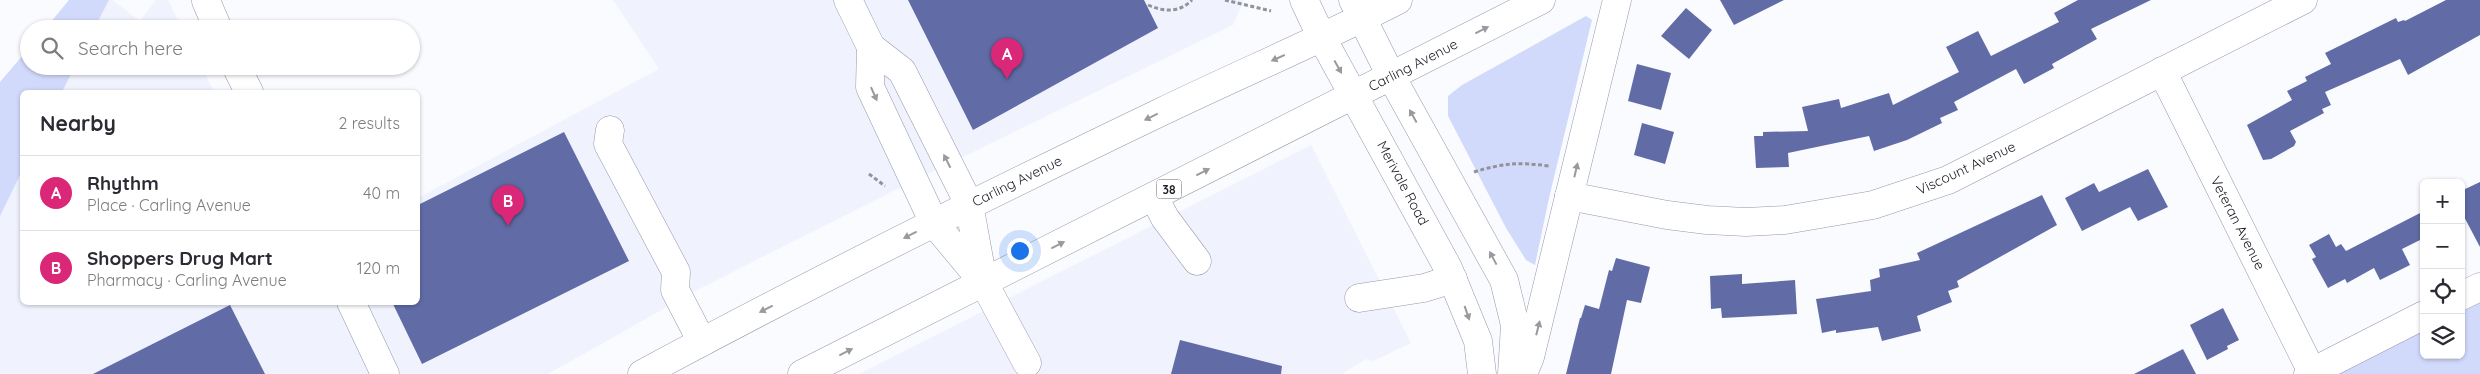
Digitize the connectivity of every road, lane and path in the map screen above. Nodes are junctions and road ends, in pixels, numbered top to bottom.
1 (848, 0) edge
2 (1192, 0) edge
3 (1225, 0) edge
4 (1304, 0) edge
5 (1398, 0) edge
6 (1540, 0) edge
7 (1617, 0) edge
8 (2303, 0) edge
9 (206, 2) dead end
10 (1148, 5) dead end
11 (1358, 9) edge
12 (1270, 11) dead end
13 (214, 20) edge
14 (1322, 38) junction
15 (871, 46) junction
16 (2162, 71) junction
17 (240, 75) edge
18 (1391, 76) junction
19 (247, 90) edge
20 (1354, 95) junction
21 (610, 130) dead end
22 (1553, 166) dead end
23 (1471, 173) dead end
24 (1569, 196) junction
25 (1154, 197) junction
26 (969, 204) junction
27 (934, 222) junction
28 (1197, 261) dead end
29 (1453, 279) junction
30 (984, 283) junction
31 (2480, 287) edge
32 (2465, 294) edge
33 (1359, 298) dead end
34 (352, 305) edge
35 (2420, 317) edge
36 (702, 342) junction
37 (1027, 362) dead end
38 (817, 371) edge
39 (2311, 373) edge
40 (385, 374) edge
41 (642, 374) edge
42 (1482, 374) edge
43 (1512, 374) edge
44 (1523, 374) edge

1 - 15 main road
2 - 10 path
3 - 12 path
4 - 14 main road, Merivale Road
5 - 11 main road, Carling Avenue
18 -> 6 main road, Carling Avenue / 38
24 -> 7 main road
8 - 16 main road, Viscount Avenue
9 - 13 main road
11 - 14 main road, Carling Avenue
11 - 18 main road
14 -> 20 main road, Merivale Road
14 -> 26 main road, Carling Avenue
26 -> 15 main road
15 -> 27 main road
16 - 24 main road, Viscount Avenue
16 - 39 main road, Veteran Avenue
17 - 19 main road
18 - 20 main road, Carling Avenue / 38
43 -> 18 main road
25 -> 20 main road, Carling Avenue / 38
20 - 29 main road, Merivale Road
21 - 36 main road
22 - 23 path
44 -> 24 main road
25 - 28 main road
30 -> 25 main road, Carling Avenue / 38
26 - 27 main road, Carling Avenue
26 - 30 main road
27 - 30 main road
27 -> 36 main road, Carling Avenue
29 - 33 main road
29 -> 42 main road, Merivale Road
30 - 37 main road
38 -> 30 main road, Carling Avenue / 38
31 - 32 main road
34 - 40 main road
35 - 39 main road
36 - 41 main road, Carling Avenue

